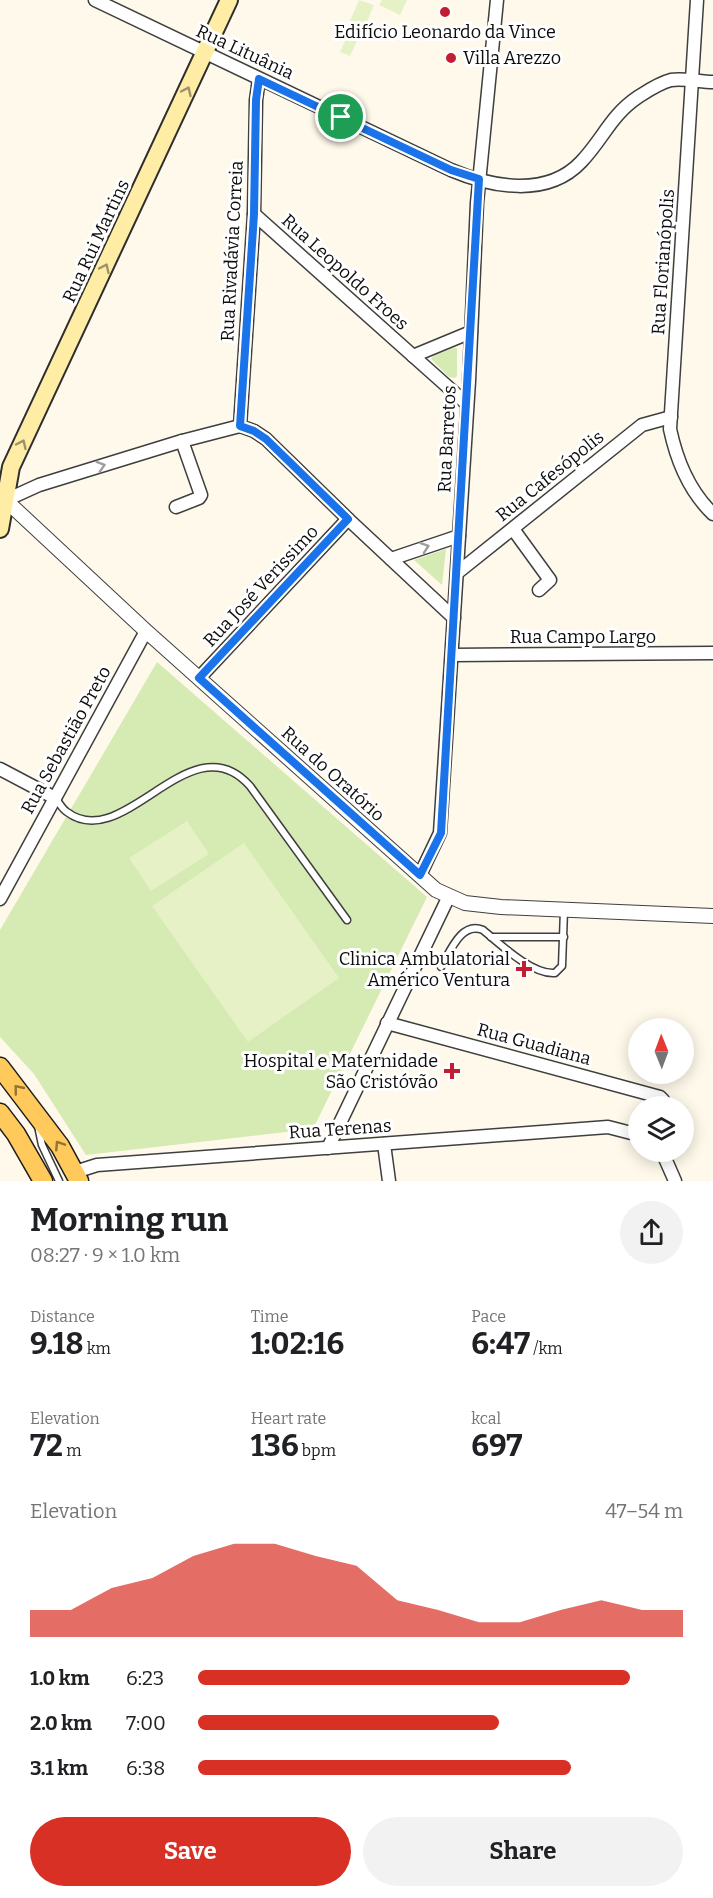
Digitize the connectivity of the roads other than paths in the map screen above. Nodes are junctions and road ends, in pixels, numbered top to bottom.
1 (95, 0) edge
2 (229, 0) edge
3 (497, 0) edge
4 (697, 0) edge
5 (204, 53) junction
6 (259, 79) junction
7 (692, 81) junction
8 (713, 82) edge
9 (479, 179) junction
10 (254, 214) junction
11 (471, 332) junction
12 (413, 356) junction
13 (467, 404) junction
14 (671, 417) junction
15 (240, 426) junction
16 (182, 441) junction
17 (3, 497) edge
18 (176, 507) dead end
19 (713, 514) edge
20 (348, 519) junction
21 (0, 529) edge
22 (513, 529) junction
23 (459, 536) junction
24 (391, 559) junction
25 (457, 573) junction
26 (539, 590) dead end
27 (454, 618) junction
28 (146, 631) junction
29 (713, 654) edge
30 (452, 655) junction
31 (199, 678) junction
32 (0, 768) edge
33 (55, 798) junction
34 (420, 875) junction
35 (449, 896) junction
36 (0, 899) edge
37 (564, 910) junction
38 (713, 916) edge
39 (347, 920) dead end
40 (491, 936) junction
41 (564, 937) junction
42 (441, 967) dead end
43 (387, 1023) junction
44 (0, 1067) edge
45 (656, 1096) edge
46 (36, 1112) junction
47 (0, 1113) edge
48 (628, 1131) edge
49 (384, 1144) junction
50 (328, 1148) junction
51 (667, 1162) edge
52 (77, 1176) edge
53 (43, 1181) edge
54 (58, 1181) edge
55 (389, 1181) edge
56 (675, 1181) edge

1 - 5 street, Rua Lituânia
2 - 5 main road, Rua Rui Martins
3 - 9 street, Rua Barretos
4 - 7 street, Rua Florianópolis
5 - 6 street, Rua Lituânia
17 -> 5 main road, Rua Rui Martins
6 - 9 street, Rua Lituânia
6 - 10 street, Rua Rivadávia Correia
7 - 8 street, Rua Lituânia
7 - 9 street, Rua Lituânia
7 - 14 street, Rua Florianópolis
9 - 11 street, Rua Barretos
10 - 12 street, Rua Leopoldo Froes
10 - 15 street, Rua Rivadávia Correia
11 - 12 street, Rua Leopoldo Froes
11 - 13 street, Rua Barretos
12 - 13 street, Rua Leopoldo Froes
13 - 23 street, Rua Barretos
14 - 19 street, Rua Florianópolis
14 - 22 street, Rua Cafesópolis
15 - 16 street
15 - 20 street
17 -> 16 street
16 - 18 street
17 - 21 main road, Rua Rui Martins
17 - 28 street, Rua do Oratório
20 - 24 street
20 - 31 street, Rua José Verissimo
22 - 25 street, Rua Cafesópolis
22 - 26 street
24 -> 23 street
23 - 25 street, Rua Barretos
24 - 27 street
25 - 27 street, Rua Barretos
27 - 30 street, Rua Barretos
28 - 31 street, Rua do Oratório
28 - 33 street, Rua Sebastião Preto
29 - 30 street, Rua Campo Largo
30 - 34 street, Rua Barretos
31 - 34 street, Rua do Oratório
32 - 33 street
33 - 36 street, Rua Sebastião Preto
33 - 39 lane
34 - 35 street, Rua do Oratório
35 - 37 street, Rua do Oratório
35 - 43 street
37 - 38 street, Rua do Oratório
37 - 41 lane
40 - 41 lane
40 - 41 lane
40 - 42 lane
43 - 45 street, Rua Guadiana
43 - 50 street
46 -> 44 main road
52 -> 46 main road
46 - 54 lane
47 - 53 main road
48 - 49 street, Rua Terenas
49 - 50 street, Rua Terenas
49 - 55 street
50 - 52 street, Rua Terenas
51 - 56 street

